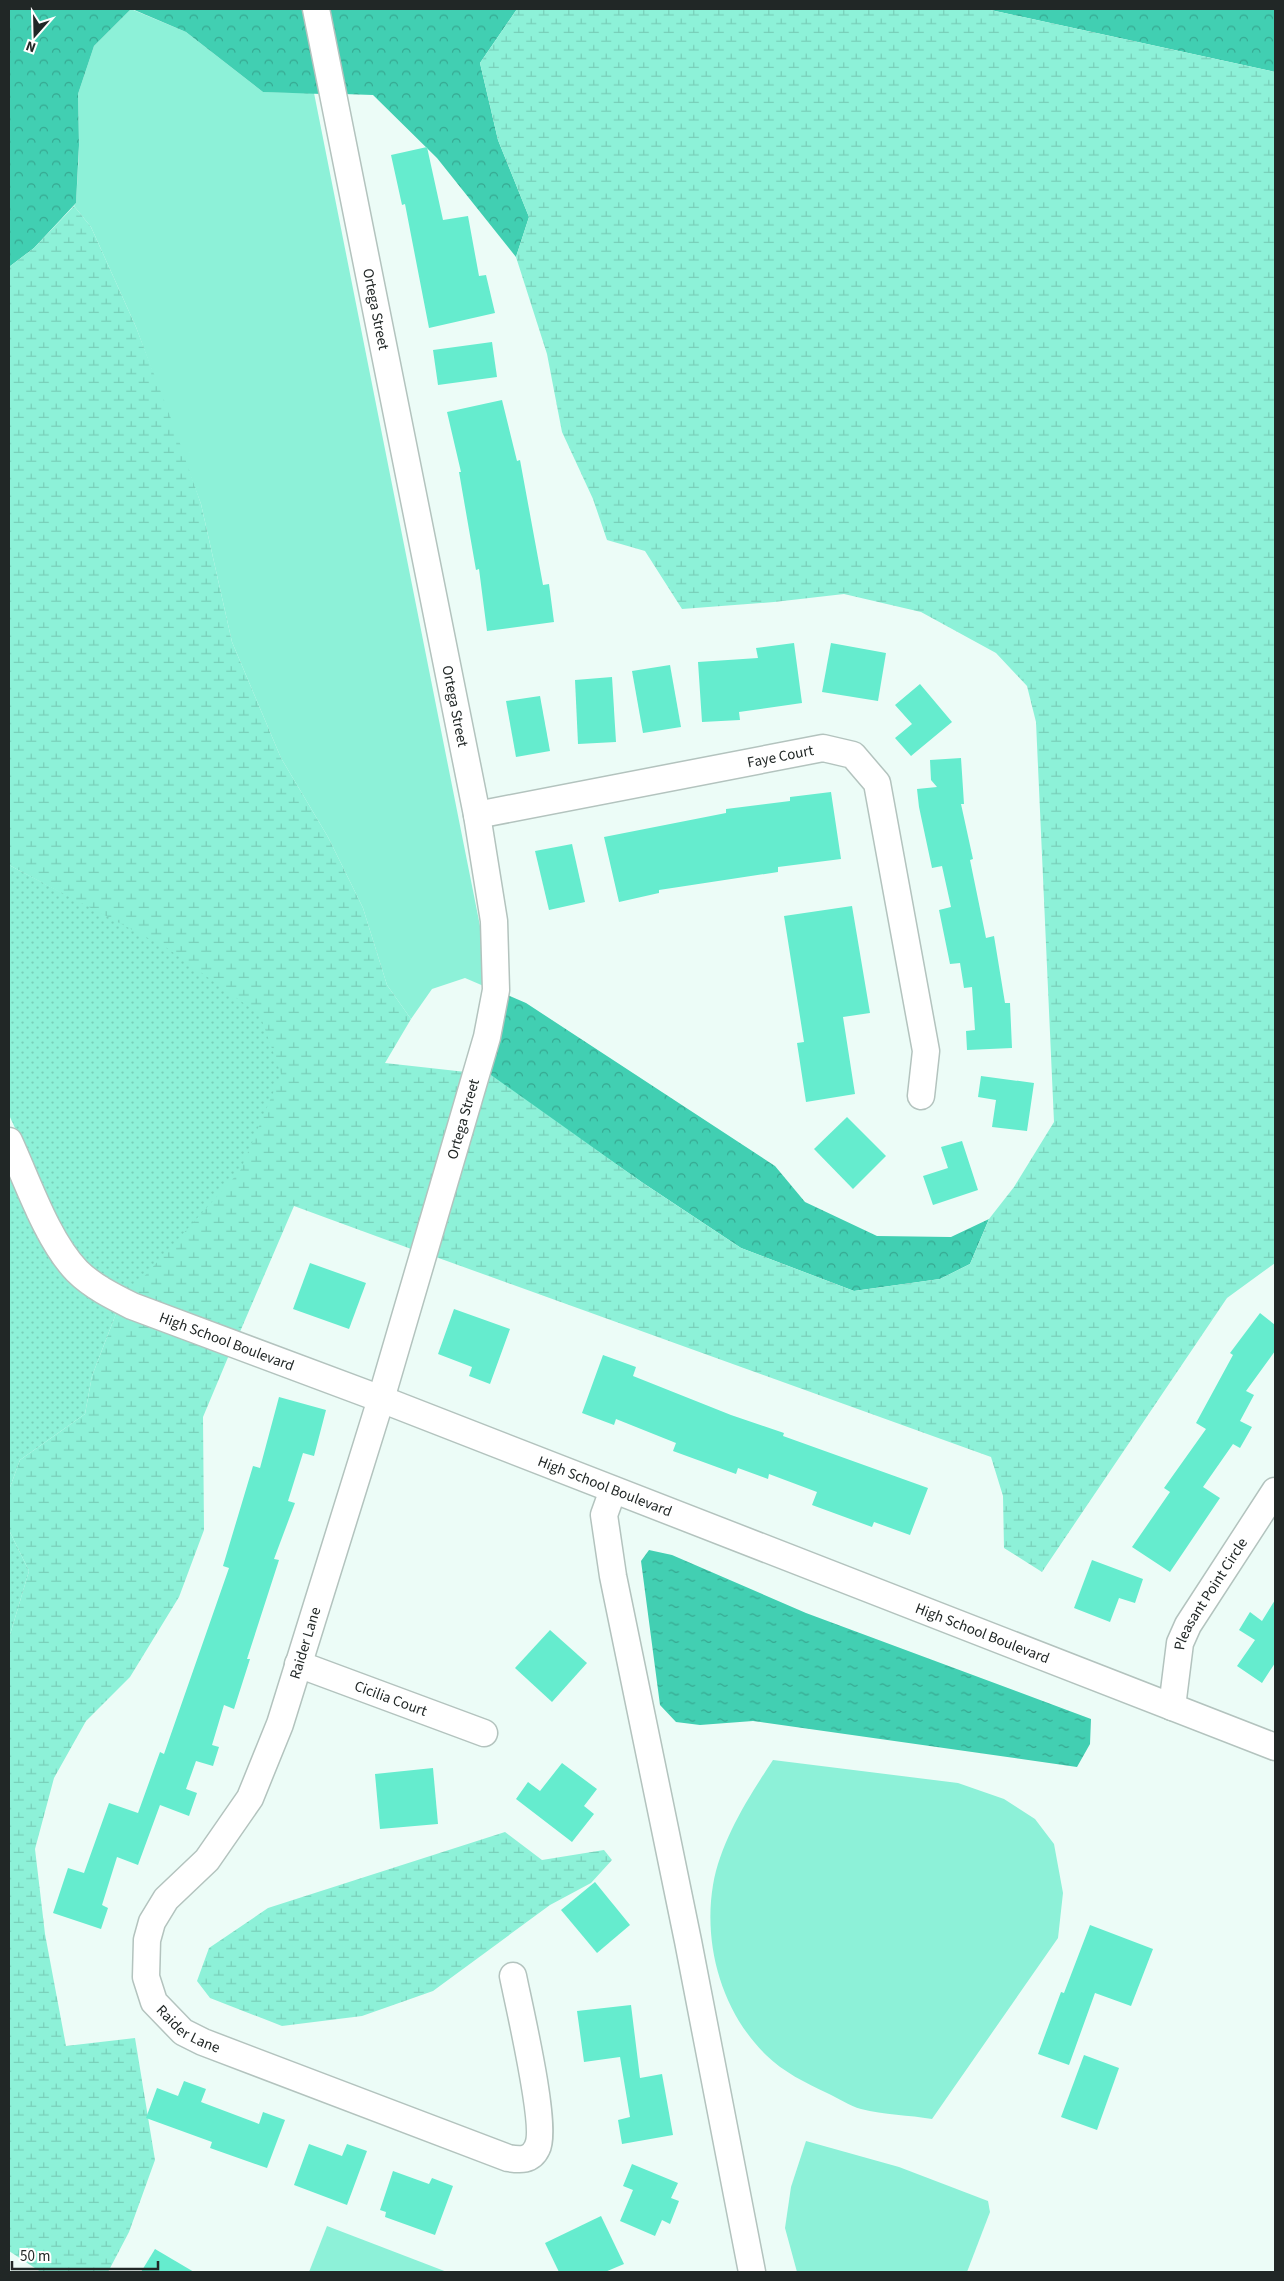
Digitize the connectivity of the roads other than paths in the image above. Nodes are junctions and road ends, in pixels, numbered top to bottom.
1 (316, 9) edge
2 (477, 814) junction
3 (921, 1096) dead end
4 (9, 1141) edge
5 (381, 1399) junction
6 (613, 1490) junction
7 (1275, 1491) edge
8 (298, 1664) junction
9 (1172, 1707) junction
10 (484, 1732) dead end
11 (1275, 1747) edge
12 (513, 1976) dead end
13 (752, 2272) edge

1 - 2 street, Ortega Street
2 - 3 street, Faye Court
2 - 5 street, Ortega Street
4 - 5 street, High School Boulevard
5 - 6 street, High School Boulevard
5 - 8 street, Raider Lane
6 - 9 street, High School Boulevard
6 - 13 street
7 - 9 street, Pleasant Point Circle
8 - 10 street, Cicilia Court
8 - 12 street, Raider Lane
9 - 11 street, High School Boulevard

